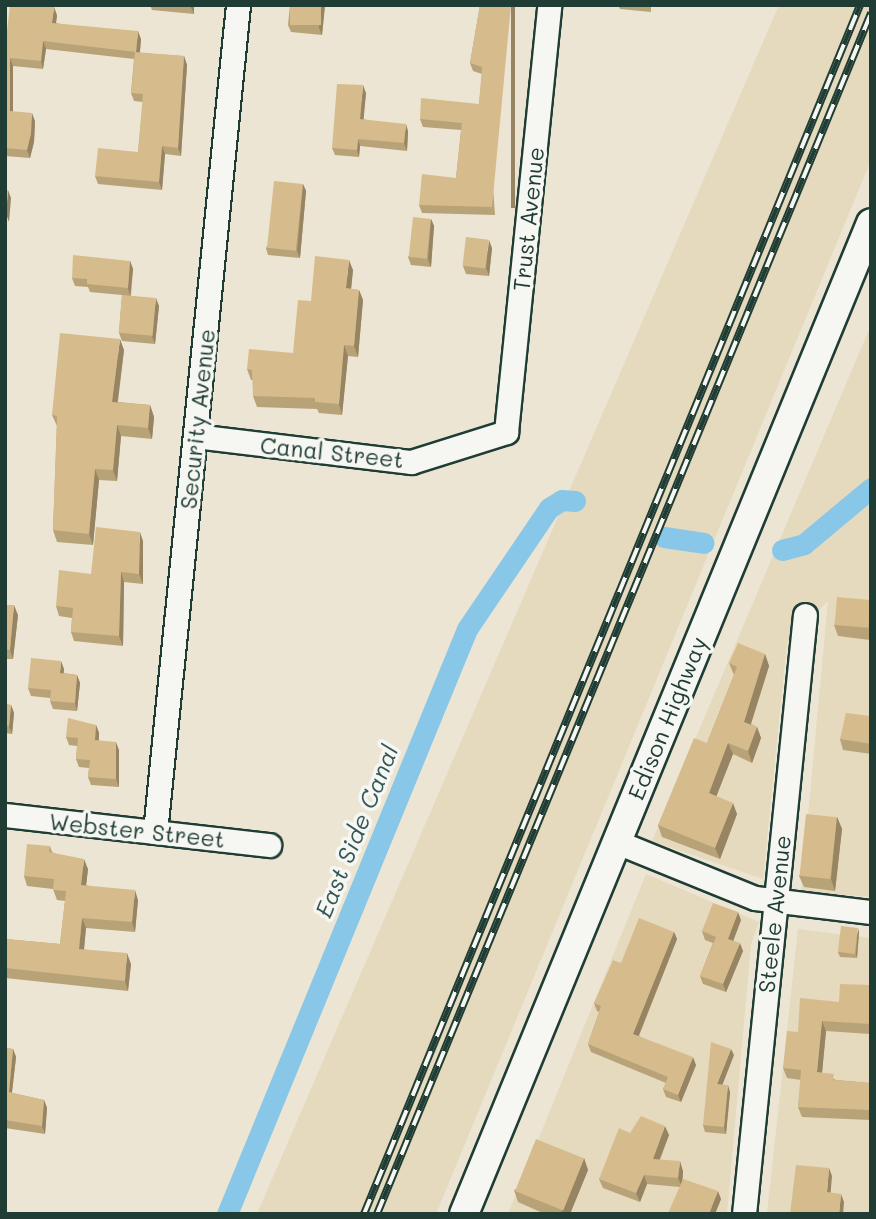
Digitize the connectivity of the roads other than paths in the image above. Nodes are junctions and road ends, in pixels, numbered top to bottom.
1 (238, 5) edge
2 (549, 5) edge
3 (871, 223) edge
4 (506, 432) joint
5 (195, 436) junction
6 (805, 615) dead end
7 (5, 815) edge
8 (155, 832) junction
9 (617, 842) junction
10 (269, 845) dead end
11 (776, 901) junction
12 (871, 912) edge
13 (464, 1214) edge
14 (744, 1214) edge

1 - 5 street, Security Avenue
2 - 4 street, Trust Avenue
3 - 9 main road, Edison Highway
4 - 5 street, Canal Street
5 - 8 street, Security Avenue
6 - 11 street, Steele Avenue
7 - 8 street, Webster Street
8 - 10 street, Webster Street
9 - 11 street
9 - 13 main road, Edison Highway
11 - 12 street
11 - 14 street, Steele Avenue

